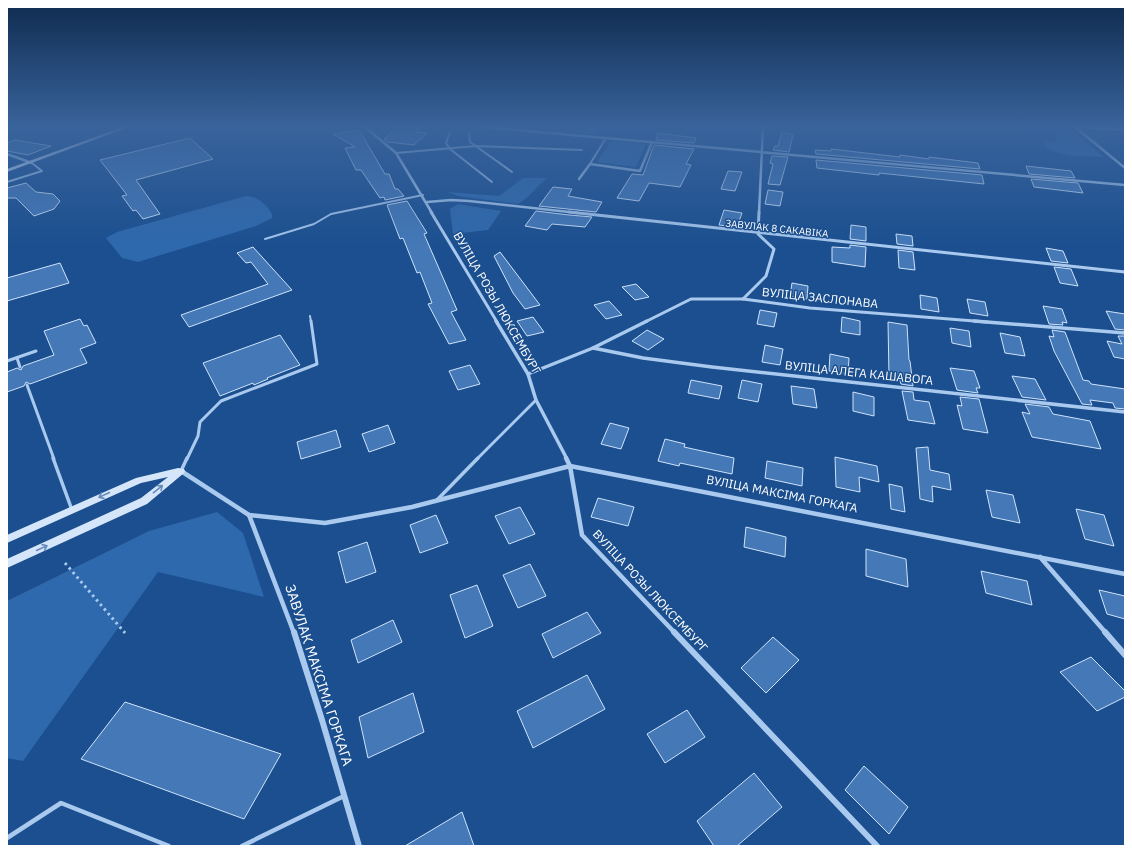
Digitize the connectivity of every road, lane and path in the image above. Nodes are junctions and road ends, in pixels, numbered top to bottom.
1 (20, 167) edge
2 (37, 167) edge
3 (405, 167) edge
4 (473, 167) edge
5 (505, 167) edge
6 (588, 167) edge
7 (610, 167) edge
8 (642, 167) edge
9 (761, 167) edge
10 (919, 167) edge
11 (7, 171) edge
12 (512, 172) dead end
13 (579, 179) dead end
14 (7, 182) edge
15 (492, 182) dead end
16 (1125, 185) edge
17 (423, 195) junction
18 (427, 202) junction
19 (758, 234) junction
20 (265, 239) dead end
21 (1125, 272) edge
22 (743, 299) junction
23 (310, 316) dead end
24 (1125, 333) edge
25 (593, 348) junction
26 (36, 351) dead end
27 (17, 358) junction
28 (7, 361) edge
29 (20, 367) dead end
30 (528, 374) junction
31 (27, 385) dead end
32 (536, 400) junction
33 (1125, 412) edge
34 (570, 466) junction
35 (181, 471) junction
36 (436, 501) junction
37 (72, 510) junction
38 (249, 514) junction
39 (7, 539) edge
40 (1040, 556) junction
41 (65, 563) dead end
42 (7, 564) edge
43 (1125, 574) edge
44 (125, 633) dead end
45 (1125, 655) edge
46 (344, 796) junction
47 (7, 838) edge
48 (169, 846) edge
49 (242, 846) edge
50 (358, 846) edge
51 (877, 846) edge

1 - 11 main road
2 - 14 lane
3 - 17 street, ВУЛІЦА РОЗЫ ЛЮКСЕМБУРГ
4 - 15 lane
5 - 12 lane
6 - 13 street
7 - 8 street
9 - 19 street
10 - 16 street
17 - 18 street, ВУЛІЦА РОЗЫ ЛЮКСЕМБУРГ
17 - 20 lane
18 - 19 street, ЗАВУЛАК 8 САКАВІКА
18 - 30 street, ВУЛІЦА РОЗЫ ЛЮКСЕМБУРГ
19 - 21 street, ЗАВУЛАК 8 САКАВІКА
19 - 22 street
22 - 24 street, ВУЛІЦА ЗАСЛОНАВА
22 - 25 street, ВУЛІЦА ЗАСЛОНАВА
23 - 35 lane
25 - 30 street, ВУЛІЦА ЗАСЛОНАВА
25 - 33 street, ВУЛІЦА АЛЕГА КАШАВОГА
26 - 27 lane
27 - 28 lane
27 - 29 lane
30 - 32 street, ВУЛІЦА РОЗЫ ЛЮКСЕМБУРГ
31 - 37 lane
32 - 34 street, ВУЛІЦА РОЗЫ ЛЮКСЕМБУРГ
32 - 36 lane, ВУЛІЦА МАКСІМА ГОРКАГА
34 - 36 street, ВУЛІЦА МАКСІМА ГОРКАГА
34 - 40 street, ВУЛІЦА МАКСІМА ГОРКАГА
34 - 51 street, ВУЛІЦА РОЗЫ ЛЮКСЕМБУРГ
35 -> 37 main road
35 - 38 street, ВУЛІЦА МАКСІМА ГОРКАГА
42 -> 35 main road
36 - 38 street, ВУЛІЦА МАКСІМА ГОРКАГА
37 - 39 main road
38 - 46 street, ЗАВУЛАК МАКСІМА ГОРКАГА
40 - 43 street, ВУЛІЦА МАКСІМА ГОРКАГА
40 - 45 street
41 - 44 path
46 - 49 lane
46 - 50 street, ЗАВУЛАК МАКСІМА ГОРКАГА
47 - 48 lane

